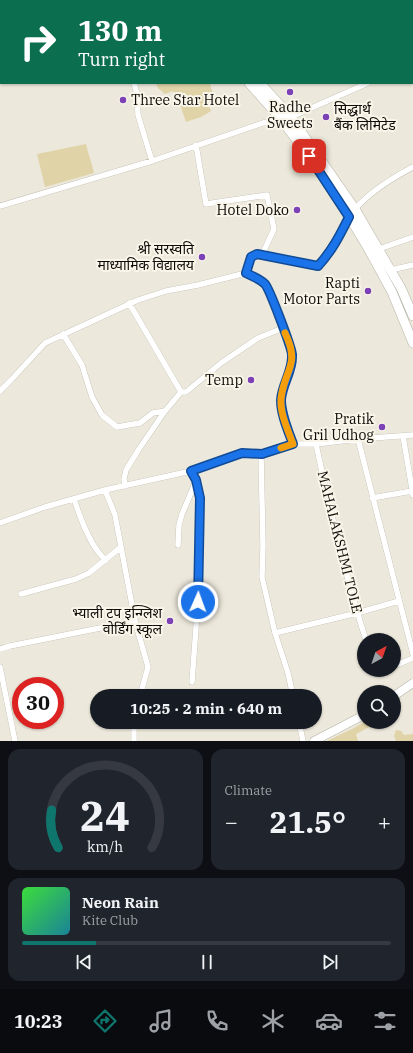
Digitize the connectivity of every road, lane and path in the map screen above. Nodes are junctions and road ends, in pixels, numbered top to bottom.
1 (134, 84) edge
2 (250, 84) edge
3 (261, 84) edge
4 (366, 84) edge
5 (291, 117) junction
6 (281, 119) junction
7 (196, 145) junction
8 (152, 161) junction
9 (413, 166) edge
10 (0, 206) edge
11 (355, 209) junction
12 (349, 217) junction
13 (413, 237) edge
14 (379, 249) junction
15 (262, 255) junction
16 (413, 265) edge
17 (391, 270) junction
18 (246, 273) junction
19 (129, 303) junction
20 (413, 316) edge
21 (283, 328) junction
22 (63, 334) junction
23 (413, 343) edge
24 (0, 391) edge
25 (181, 392) junction
26 (166, 411) junction
27 (403, 436) junction
28 (413, 436) edge
29 (358, 439) junction
30 (293, 444) junction
31 (316, 444) junction
32 (262, 454) junction
33 (191, 471) junction
34 (196, 480) junction
35 (125, 486) junction
36 (105, 490) junction
37 (413, 493) edge
38 (372, 498) junction
39 (74, 499) junction
40 (0, 523) edge
41 (178, 545) dead end
42 (121, 547) junction
43 (106, 560) junction
44 (21, 594) dead end
45 (399, 601) junction
46 (357, 613) junction
47 (135, 621) junction
48 (275, 633) junction
49 (364, 633) edge
50 (0, 649) edge
51 (413, 654) edge
52 (413, 658) edge
53 (401, 663) edge
54 (0, 667) edge
55 (192, 682) dead end
56 (413, 683) edge
57 (142, 689) edge
58 (291, 689) edge
59 (401, 691) edge
60 (357, 719) edge
61 (134, 729) edge
62 (300, 729) edge
63 (15, 741) edge
64 (134, 741) edge
65 (303, 741) edge
66 (314, 741) edge

1 - 8 street
2 - 6 main road
3 - 5 main road
4 - 5 street
5 - 6 street
5 - 11 main road
6 - 7 street
6 - 12 main road
7 - 8 street
7 - 15 street
8 - 10 street
9 - 11 street
11 - 12 main road
11 - 14 main road
12 - 15 street
12 - 23 main road
13 - 14 street
14 - 17 main road
15 - 18 street
16 - 17 street
17 - 20 main road
18 - 19 street
18 - 21 street
19 - 22 street
19 - 25 street
21 - 25 street
21 - 30 street
22 - 24 street
22 - 26 street
25 - 26 street
26 - 35 street
27 - 28 street
27 - 29 street
27 - 37 street
29 - 31 street
29 - 38 street
30 - 31 street
30 - 32 street
31 - 46 street, MAHALAKSHMI TOLE
32 - 33 street
32 - 48 street
33 - 34 street
33 - 35 street
34 - 41 street
34 - 55 street
35 - 36 street
36 - 39 street
36 - 42 street
37 - 38 street
38 - 45 street
39 - 40 street
39 - 43 street
42 - 43 street
42 - 47 street
43 - 44 street
45 - 46 street
45 - 51 street
46 - 48 street
46 - 49 street, MAHALAKSHMI TOLE
47 - 50 street
47 - 57 street
48 - 58 street
52 - 53 street
54 - 63 street
56 - 59 street
60 - 66 street
61 - 64 street
62 - 65 street

